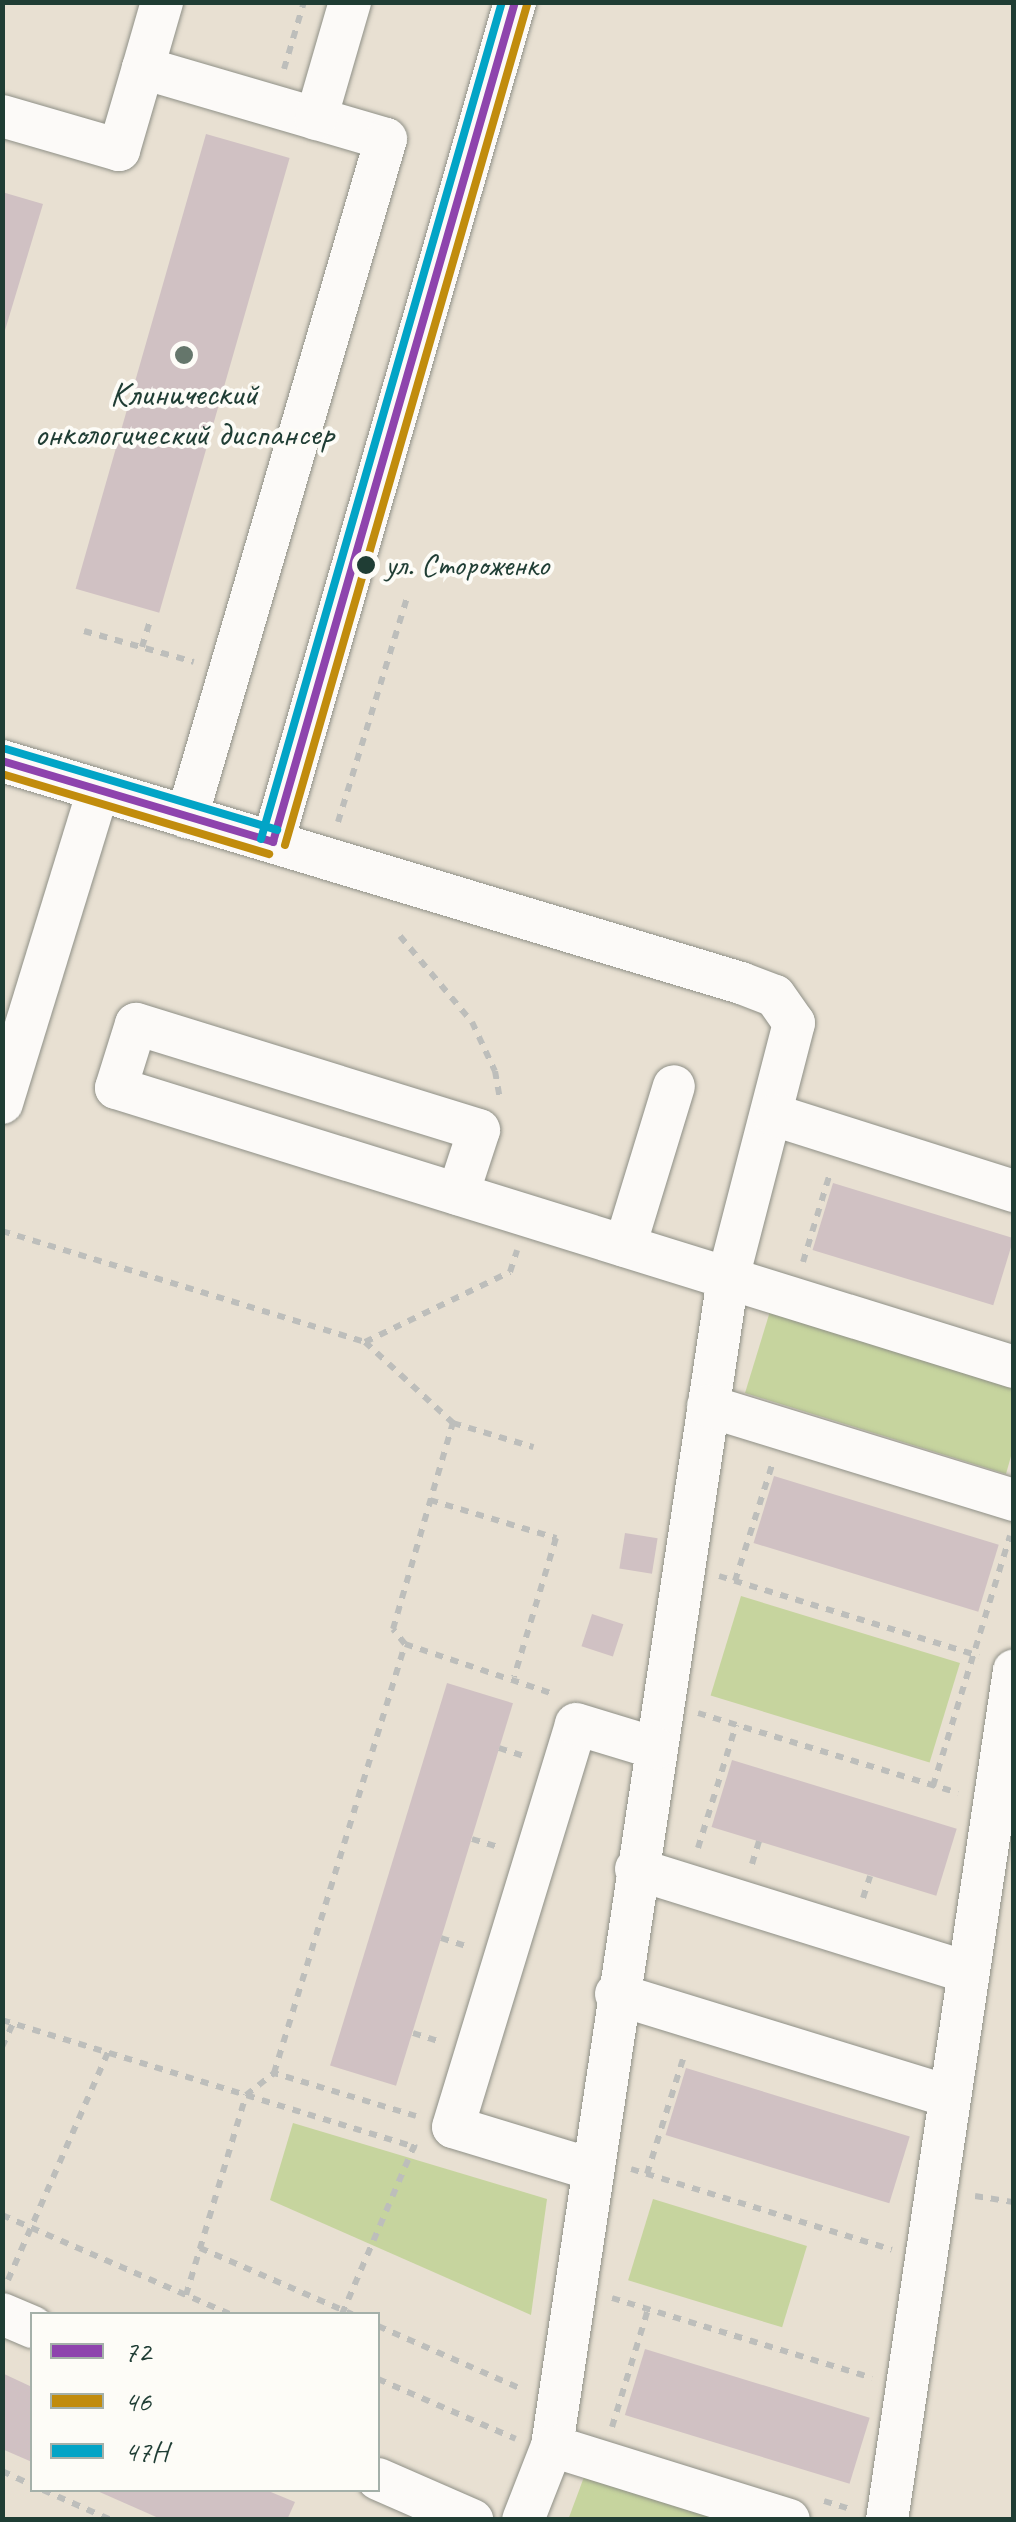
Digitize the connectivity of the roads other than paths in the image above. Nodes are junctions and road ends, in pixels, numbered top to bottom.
1 (162, 2) edge
2 (350, 2) edge
3 (515, 2) edge
4 (143, 68) junction
5 (2, 116) edge
6 (316, 119) junction
7 (2, 761) edge
8 (98, 790) junction
9 (187, 816) junction
10 (273, 842) junction
11 (674, 1086) dead end
12 (2, 1103) edge
13 (774, 1116) junction
14 (1014, 1190) edge
15 (458, 1194) junction
16 (625, 1246) junction
17 (728, 1278) junction
18 (1014, 1367) edge
19 (708, 1406) junction
20 (1014, 1500) edge
21 (1000, 1664) edge
22 (655, 1748) junction
23 (636, 1869) junction
24 (967, 1972) junction
25 (616, 1994) junction
26 (948, 2096) junction
27 (591, 2163) junction
28 (2, 2314) edge
29 (30, 2326) edge
30 (550, 2450) junction
31 (380, 2479) edge
32 (873, 2506) edge
33 (796, 2507) edge
34 (472, 2520) edge
35 (522, 2520) edge

1 - 4 street
2 - 6 street
3 - 10 street
4 - 5 street
4 - 6 street
6 - 9 street
7 - 8 street
8 - 9 street
8 - 12 street
9 - 10 street
10 - 13 street
11 - 16 street
13 - 14 street
13 - 17 street
15 - 15 street
15 - 16 street
16 - 17 street
17 - 18 street
17 - 19 street
19 - 20 street
19 - 22 street
21 - 24 street
22 - 23 street
22 - 27 street
23 - 24 street
23 - 25 street
24 - 26 street
25 - 26 street
25 - 27 street
26 - 32 street
27 - 30 street
28 - 29 street
30 - 33 street
30 - 35 street
31 - 34 street

